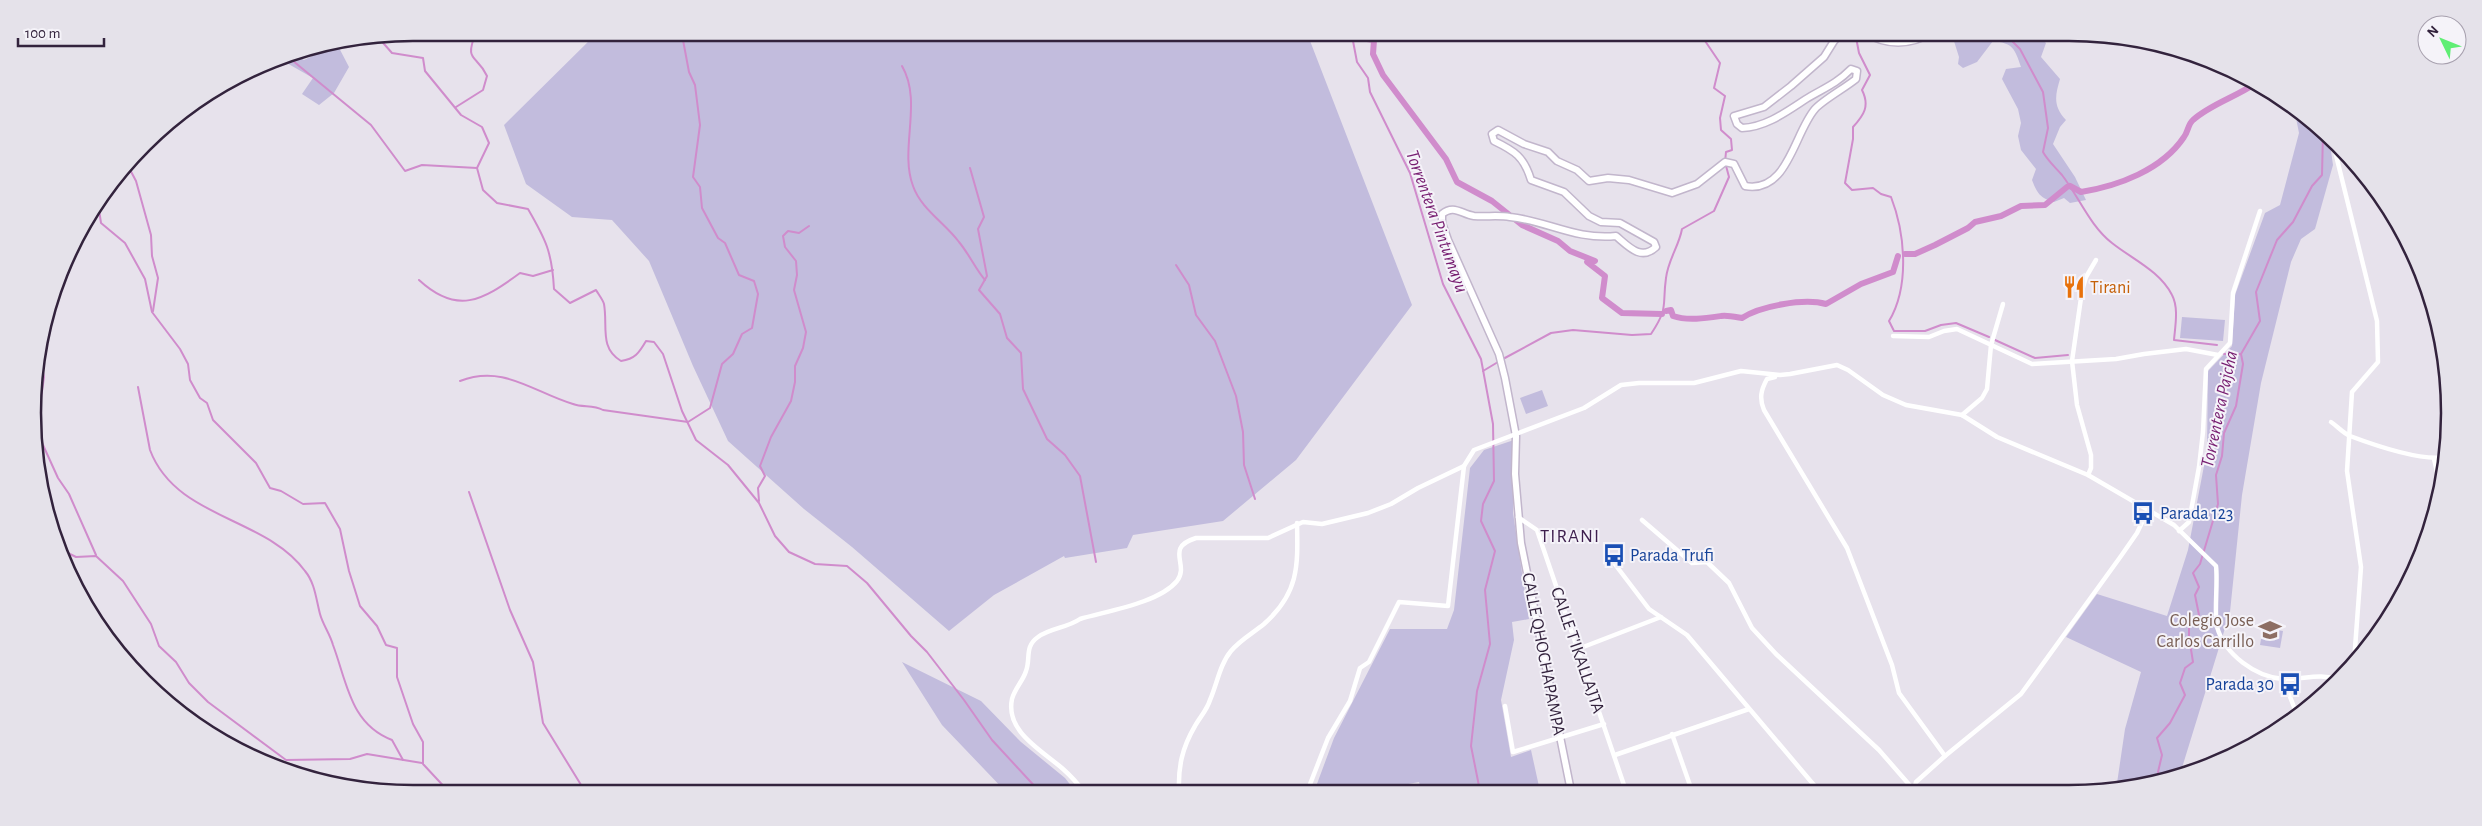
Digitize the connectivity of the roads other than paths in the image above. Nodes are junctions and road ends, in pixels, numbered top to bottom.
1 (1834, 41) edge
2 (1881, 41) edge
3 (1916, 41) edge
4 (2336, 154) edge
5 (2260, 211) dead end
6 (2096, 260) dead end
7 (2003, 304) dead end
8 (1893, 336) dead end
9 (1991, 345) junction
10 (2218, 355) junction
11 (2072, 361) junction
12 (1780, 375) junction
13 (1962, 415) junction
14 (2331, 422) dead end
15 (2348, 435) junction
16 (1516, 436) junction
17 (2438, 458) edge
18 (2434, 459) junction
19 (1464, 466) junction
20 (2437, 469) edge
21 (2088, 476) junction
22 (2148, 510) junction
23 (1518, 517) junction
24 (1642, 520) dead end
25 (1297, 524) junction
26 (2179, 531) junction
27 (1614, 562) dead end
28 (1661, 617) junction
29 (1578, 649) junction
30 (2355, 650) edge
31 (2331, 677) edge
32 (2283, 679) junction
33 (1505, 706) dead end
34 (2295, 708) edge
35 (1749, 709) junction
36 (1604, 724) junction
37 (1672, 734) junction
38 (1561, 738) junction
39 (1614, 755) junction
40 (1945, 756) junction
41 (1078, 785) edge
42 (1178, 785) edge
43 (1309, 785) edge
44 (1569, 785) edge
45 (1624, 785) edge
46 (1690, 785) edge
47 (1814, 785) edge
48 (1910, 785) edge
49 (1915, 785) edge

1 - 16 street, CALLE QHOCHAPAMPA
2 - 3 street
4 - 15 street
5 - 10 street
6 - 11 street
7 - 9 street
8 - 9 street
9 - 11 street
9 - 13 street
10 - 11 street
10 - 26 street
11 - 21 street
12 - 13 street
12 - 16 street
12 - 40 street
13 - 21 street
14 - 15 street
15 - 18 street
15 - 30 street
16 - 19 street
16 - 23 street, CALLE QHOCHAPAMPA
17 - 18 street
18 - 20 street
19 - 25 street
19 - 43 street
21 - 22 street
22 - 26 street
22 - 40 street
23 - 29 street, CALLE T'IKALLAJTA
23 - 38 street, CALLE QHOCHAPAMPA
24 - 48 street
25 - 41 street
25 - 42 street
26 - 32 street
27 - 28 street
28 - 29 street
28 - 35 street
29 - 36 street, CALLE T'IKALLAJTA
31 - 32 street
32 - 34 street
33 - 38 street
35 - 37 street
35 - 47 street
36 - 38 street
36 - 39 street, CALLE T'IKALLAJTA
37 - 39 street
37 - 46 street
38 - 44 street, CALLE QHOCHAPAMPA
39 - 45 street, CALLE T'IKALLAJTA
40 - 49 street

